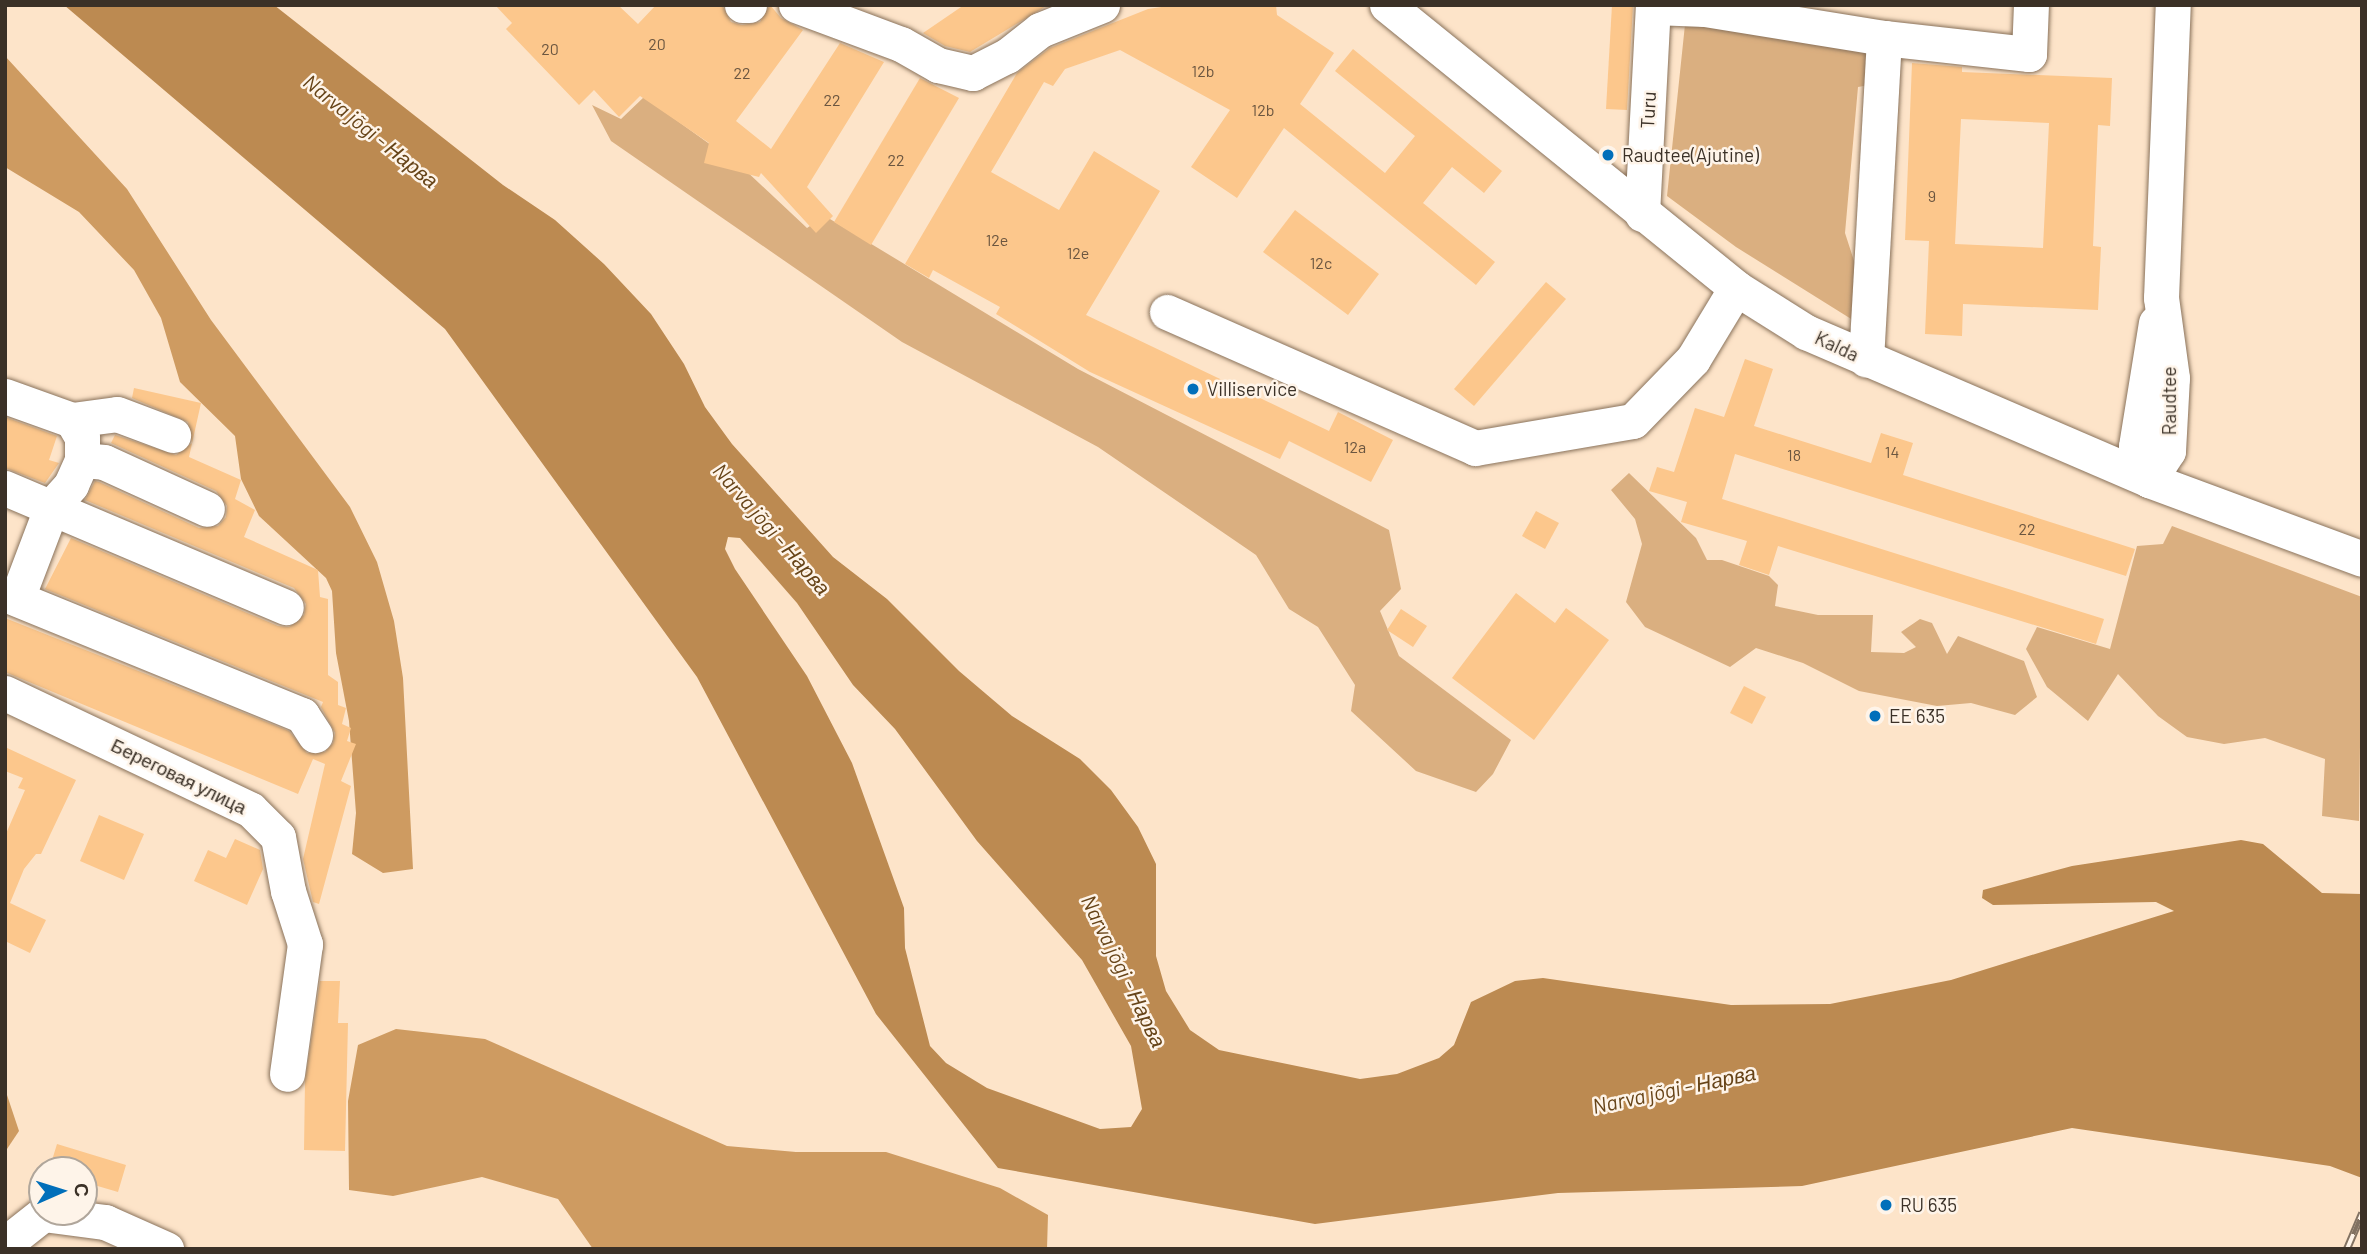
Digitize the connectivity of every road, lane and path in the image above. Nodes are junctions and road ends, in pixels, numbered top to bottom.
1 (742, 5) edge
2 (749, 5) edge
3 (796, 5) edge
4 (1102, 5) edge
5 (1387, 5) edge
6 (2031, 5) edge
7 (2173, 5) edge
8 (1653, 6) edge
9 (1884, 38) junction
10 (1642, 214) junction
11 (1736, 288) junction
12 (1167, 312) dead end
13 (1866, 359) junction
14 (5, 396) edge
15 (72, 420) junction
16 (173, 435) dead end
17 (82, 460) junction
18 (2149, 480) junction
19 (5, 488) edge
20 (52, 506) junction
21 (207, 509) dead end
22 (2362, 558) edge
23 (11, 596) edge
24 (286, 607) dead end
25 (5, 693) edge
26 (315, 735) dead end
27 (287, 1074) dead end
28 (5, 1244) edge
29 (166, 1249) edge

1 - 2 street
3 - 4 street
5 - 10 street, Kalda
6 - 9 street
7 - 18 street, Raudtee
8 - 9 street
8 - 10 street, Turu
9 - 13 street
10 - 11 street, Kalda
11 - 12 street
11 - 13 street, Kalda
13 - 18 street, Kalda
14 - 15 street
15 - 16 street
15 - 17 street
17 - 20 street
17 - 21 street
18 - 22 street, Kalda
19 - 20 street
20 - 23 street
20 - 24 street
23 - 26 street
25 - 27 street, Береговая улица
28 - 29 street

